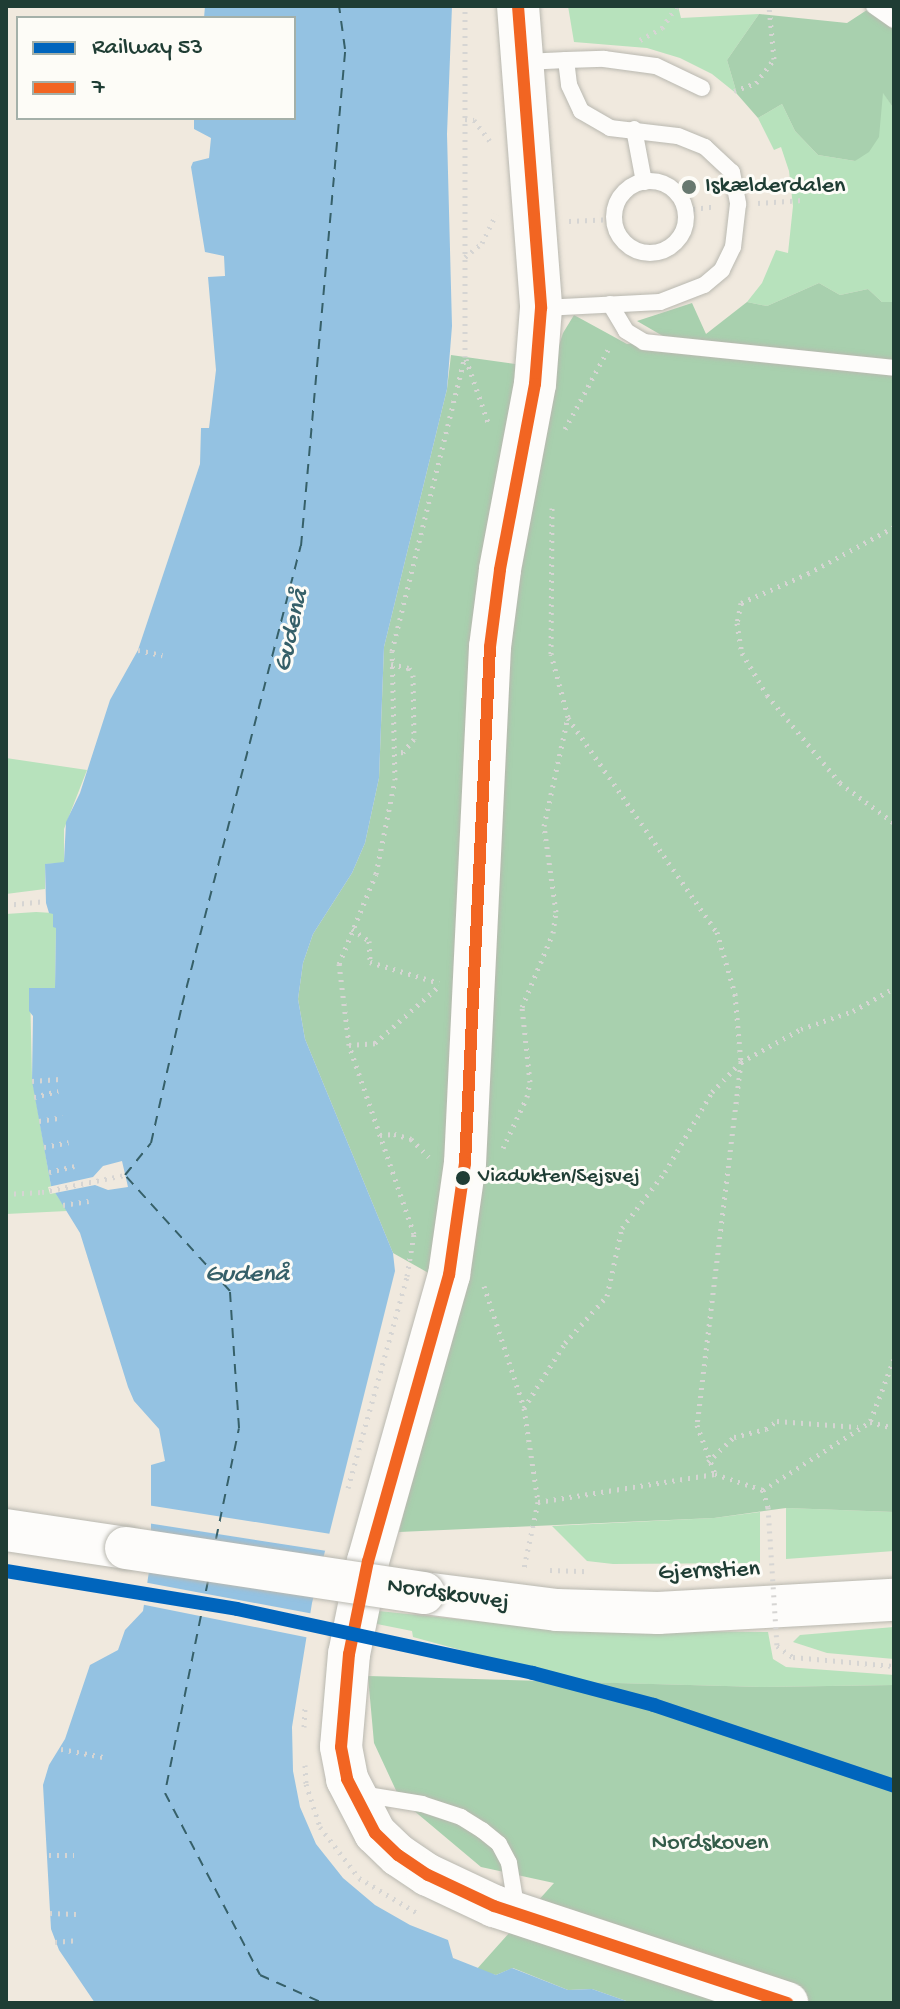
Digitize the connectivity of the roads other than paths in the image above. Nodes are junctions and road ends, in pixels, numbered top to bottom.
1 (518, 6) edge
2 (874, 6) edge
3 (894, 20) edge
4 (566, 60) junction
5 (525, 62) junction
6 (702, 88) dead end
7 (634, 129) junction
8 (644, 182) junction
9 (610, 304) junction
10 (541, 308) junction
11 (894, 368) edge
12 (6, 1530) edge
13 (894, 1600) edge
14 (355, 1793) junction
15 (517, 1913) junction
16 (787, 2003) edge

1 - 5 street
2 - 3 lane
4 - 5 lane
4 - 6 lane
4 - 7 lane
5 - 10 street
7 - 8 lane
7 - 9 lane
8 - 8 lane
9 - 10 lane
9 - 11 lane
10 - 14 street
12 - 13 street, Nordskovvej, bridge
14 - 15 street
14 - 15 lane
15 - 16 street

